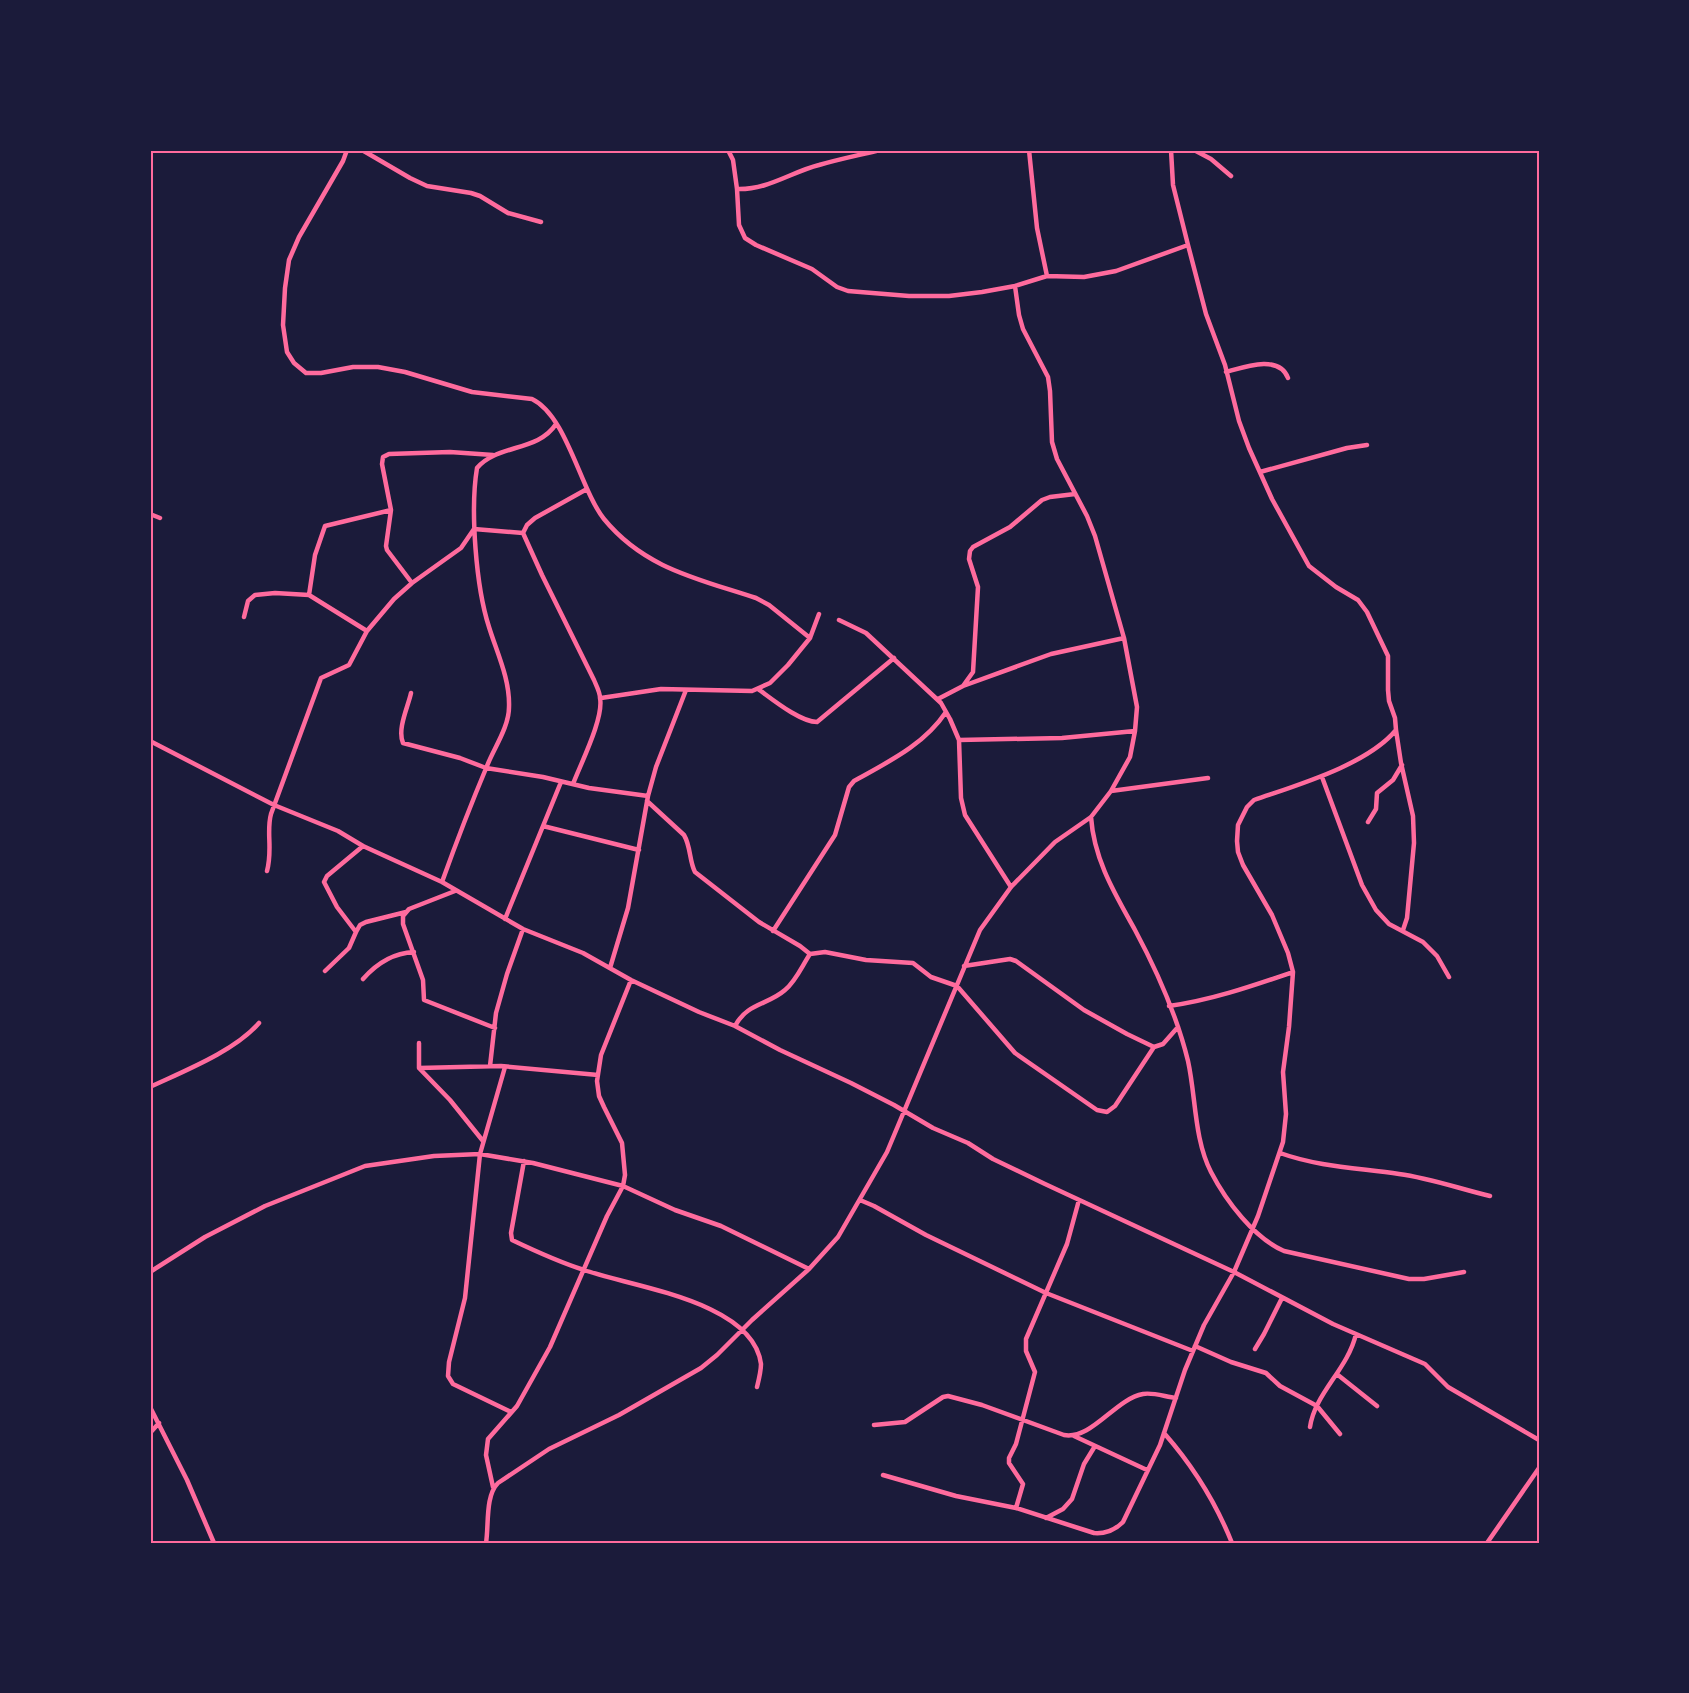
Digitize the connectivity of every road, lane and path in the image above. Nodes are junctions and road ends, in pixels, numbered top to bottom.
1 (347, 150) edge
2 (362, 150) edge
3 (728, 150) edge
4 (877, 150) edge
5 (1029, 150) edge
6 (1171, 150) edge
7 (1194, 150) edge
8 (1231, 176) dead end
9 (737, 189) junction
10 (541, 222) dead end
11 (1188, 245) junction
12 (1047, 276) junction
13 (1015, 286) junction
14 (1226, 372) junction
15 (1288, 378) dead end
16 (556, 424) junction
17 (1367, 445) dead end
18 (493, 455) junction
19 (1260, 472) junction
20 (588, 489) junction
21 (1075, 494) junction
22 (391, 510) junction
23 (150, 514) edge
24 (160, 518) dead end
25 (474, 529) junction
26 (523, 532) junction
27 (412, 582) junction
28 (309, 595) junction
29 (819, 614) dead end
30 (244, 617) dead end
31 (839, 620) dead end
32 (367, 631) junction
33 (810, 638) junction
34 (1124, 638) junction
35 (894, 658) junction
36 (963, 686) junction
37 (758, 689) junction
38 (686, 690) junction
39 (411, 693) dead end
40 (600, 698) junction
41 (938, 699) junction
42 (946, 712) junction
43 (1396, 730) junction
44 (1136, 731) junction
45 (959, 740) junction
46 (150, 741) edge
47 (1402, 765) junction
48 (486, 768) junction
49 (1322, 777) junction
50 (1208, 778) dead end
51 (561, 782) junction
52 (573, 784) junction
53 (1111, 791) junction
54 (648, 798) junction
55 (274, 805) junction
56 (1091, 817) junction
57 (1368, 822) dead end
58 (543, 826) junction
59 (363, 846) junction
60 (639, 850) junction
61 (267, 871) dead end
62 (442, 882) junction
63 (1011, 887) junction
64 (455, 891) junction
65 (406, 912) junction
66 (505, 919) junction
67 (523, 929) junction
68 (1403, 930) junction
69 (773, 931) junction
70 (356, 932) junction
71 (414, 952) junction
72 (810, 954) junction
73 (964, 966) junction
74 (610, 968) junction
75 (325, 971) dead end
76 (1293, 972) junction
77 (1449, 977) dead end
78 (363, 979) dead end
79 (631, 980) junction
80 (957, 986) junction
81 (1169, 1006) junction
82 (259, 1023) dead end
83 (735, 1026) junction
84 (1178, 1027) junction
85 (495, 1028) junction
86 (419, 1043) dead end
87 (1155, 1047) junction
88 (490, 1066) junction
89 (505, 1066) junction
90 (419, 1068) junction
91 (598, 1076) junction
92 (150, 1087) edge
93 (904, 1111) junction
94 (483, 1141) junction
95 (480, 1154) junction
96 (1280, 1154) junction
97 (524, 1161) junction
98 (623, 1186) junction
99 (1490, 1196) dead end
100 (860, 1200) junction
101 (1079, 1200) junction
102 (1252, 1228) junction
103 (809, 1269) junction
104 (584, 1270) junction
105 (150, 1272) edge
106 (1234, 1272) junction
107 (1464, 1272) dead end
108 (1046, 1293) junction
109 (1282, 1298) junction
110 (743, 1329) junction
111 (1356, 1334) junction
112 (1194, 1349) junction
113 (1255, 1349) dead end
114 (1338, 1375) junction
115 (757, 1386) dead end
116 (1176, 1398) junction
117 (1317, 1406) junction
118 (1377, 1406) dead end
119 (150, 1407) edge
120 (511, 1412) junction
121 (1023, 1420) junction
122 (159, 1423) junction
123 (874, 1425) dead end
124 (1310, 1427) dead end
125 (150, 1433) edge
126 (1164, 1433) junction
127 (1340, 1434) dead end
128 (1074, 1436) junction
129 (1539, 1440) edge
130 (1095, 1446) junction
131 (1539, 1468) edge
132 (1147, 1470) junction
133 (883, 1475) dead end
134 (494, 1487) junction
135 (1016, 1508) junction
136 (1046, 1518) junction
137 (214, 1543) edge
138 (486, 1543) edge
139 (1232, 1543) edge
140 (1487, 1543) edge

1 - 16 street
2 - 10 street
3 - 9 street
4 - 9 street
5 - 12 street
6 - 11 street
7 - 8 street
9 - 13 street
11 - 12 street
11 - 14 street
12 - 13 street
13 - 21 street
14 - 15 street
14 - 19 street
16 - 18 street
16 - 20 street
17 - 19 street
18 - 22 street
18 - 25 street
19 - 43 street
20 - 26 street
20 - 33 street
21 - 34 street
21 - 36 street
22 - 27 street
22 - 28 street
23 - 24 street
25 - 26 street
25 - 27 street
25 - 48 street
26 - 40 street
27 - 32 street
28 - 30 street
28 - 32 street
29 - 33 street
31 - 35 street
32 - 55 street
33 - 37 street
34 - 36 street
34 - 44 street
35 - 37 street
35 - 41 street
36 - 41 street
37 - 38 street
38 - 40 street
38 - 54 street
39 - 48 street
40 - 52 street
41 - 42 street
42 - 45 street
42 - 69 street
43 - 47 street
43 - 49 street
44 - 45 street
44 - 53 street
45 - 63 street
46 - 55 street
47 - 57 street
47 - 68 street
48 - 51 street
48 - 62 street
49 - 68 street
49 - 76 street
50 - 53 street
51 - 52 street
51 - 58 street
52 - 54 street
53 - 56 street
54 - 60 street
54 - 69 street
55 - 59 street
55 - 61 street
56 - 63 street
56 - 81 street
58 - 60 street
58 - 66 street
59 - 62 street
59 - 70 street
60 - 74 street
62 - 64 street
63 - 73 street
64 - 65 street
64 - 66 street
65 - 70 street
65 - 71 street
66 - 67 street
67 - 74 street
67 - 85 street
68 - 77 street
69 - 72 street
70 - 75 street
71 - 78 street
71 - 85 street
72 - 80 street
72 - 83 street
73 - 80 street
73 - 87 street
74 - 79 street
76 - 81 street
76 - 96 street
79 - 83 street
79 - 91 street
80 - 87 street
80 - 93 street
81 - 84 street
82 - 92 street
83 - 93 street
84 - 87 street
84 - 102 street
85 - 88 street
86 - 90 street
88 - 89 street
88 - 90 street
89 - 91 street
89 - 94 street
90 - 94 street
91 - 98 street
93 - 100 street
93 - 101 street
94 - 95 street
95 - 97 street
95 - 105 street
95 - 120 street
96 - 99 street
96 - 102 street
97 - 98 street
97 - 104 street
98 - 103 street
98 - 104 street
100 - 103 street
100 - 108 street
101 - 106 street
101 - 108 street
102 - 106 street
102 - 107 street
103 - 110 street
104 - 110 street
104 - 120 street
106 - 109 street
106 - 112 street
108 - 112 street
108 - 121 street
109 - 111 street
109 - 113 street
110 - 115 street
110 - 134 street
111 - 114 street
111 - 129 street
112 - 116 street
112 - 117 street
114 - 117 street
114 - 118 street
116 - 126 street
116 - 128 street
117 - 124 street
117 - 127 street
119 - 122 street
120 - 134 street
121 - 123 street
121 - 128 street
121 - 135 street
122 - 125 street
122 - 137 street
126 - 132 street
126 - 139 street
128 - 130 street
130 - 132 street
130 - 136 street
131 - 140 street
132 - 136 street
133 - 135 street
134 - 138 street
135 - 136 street

